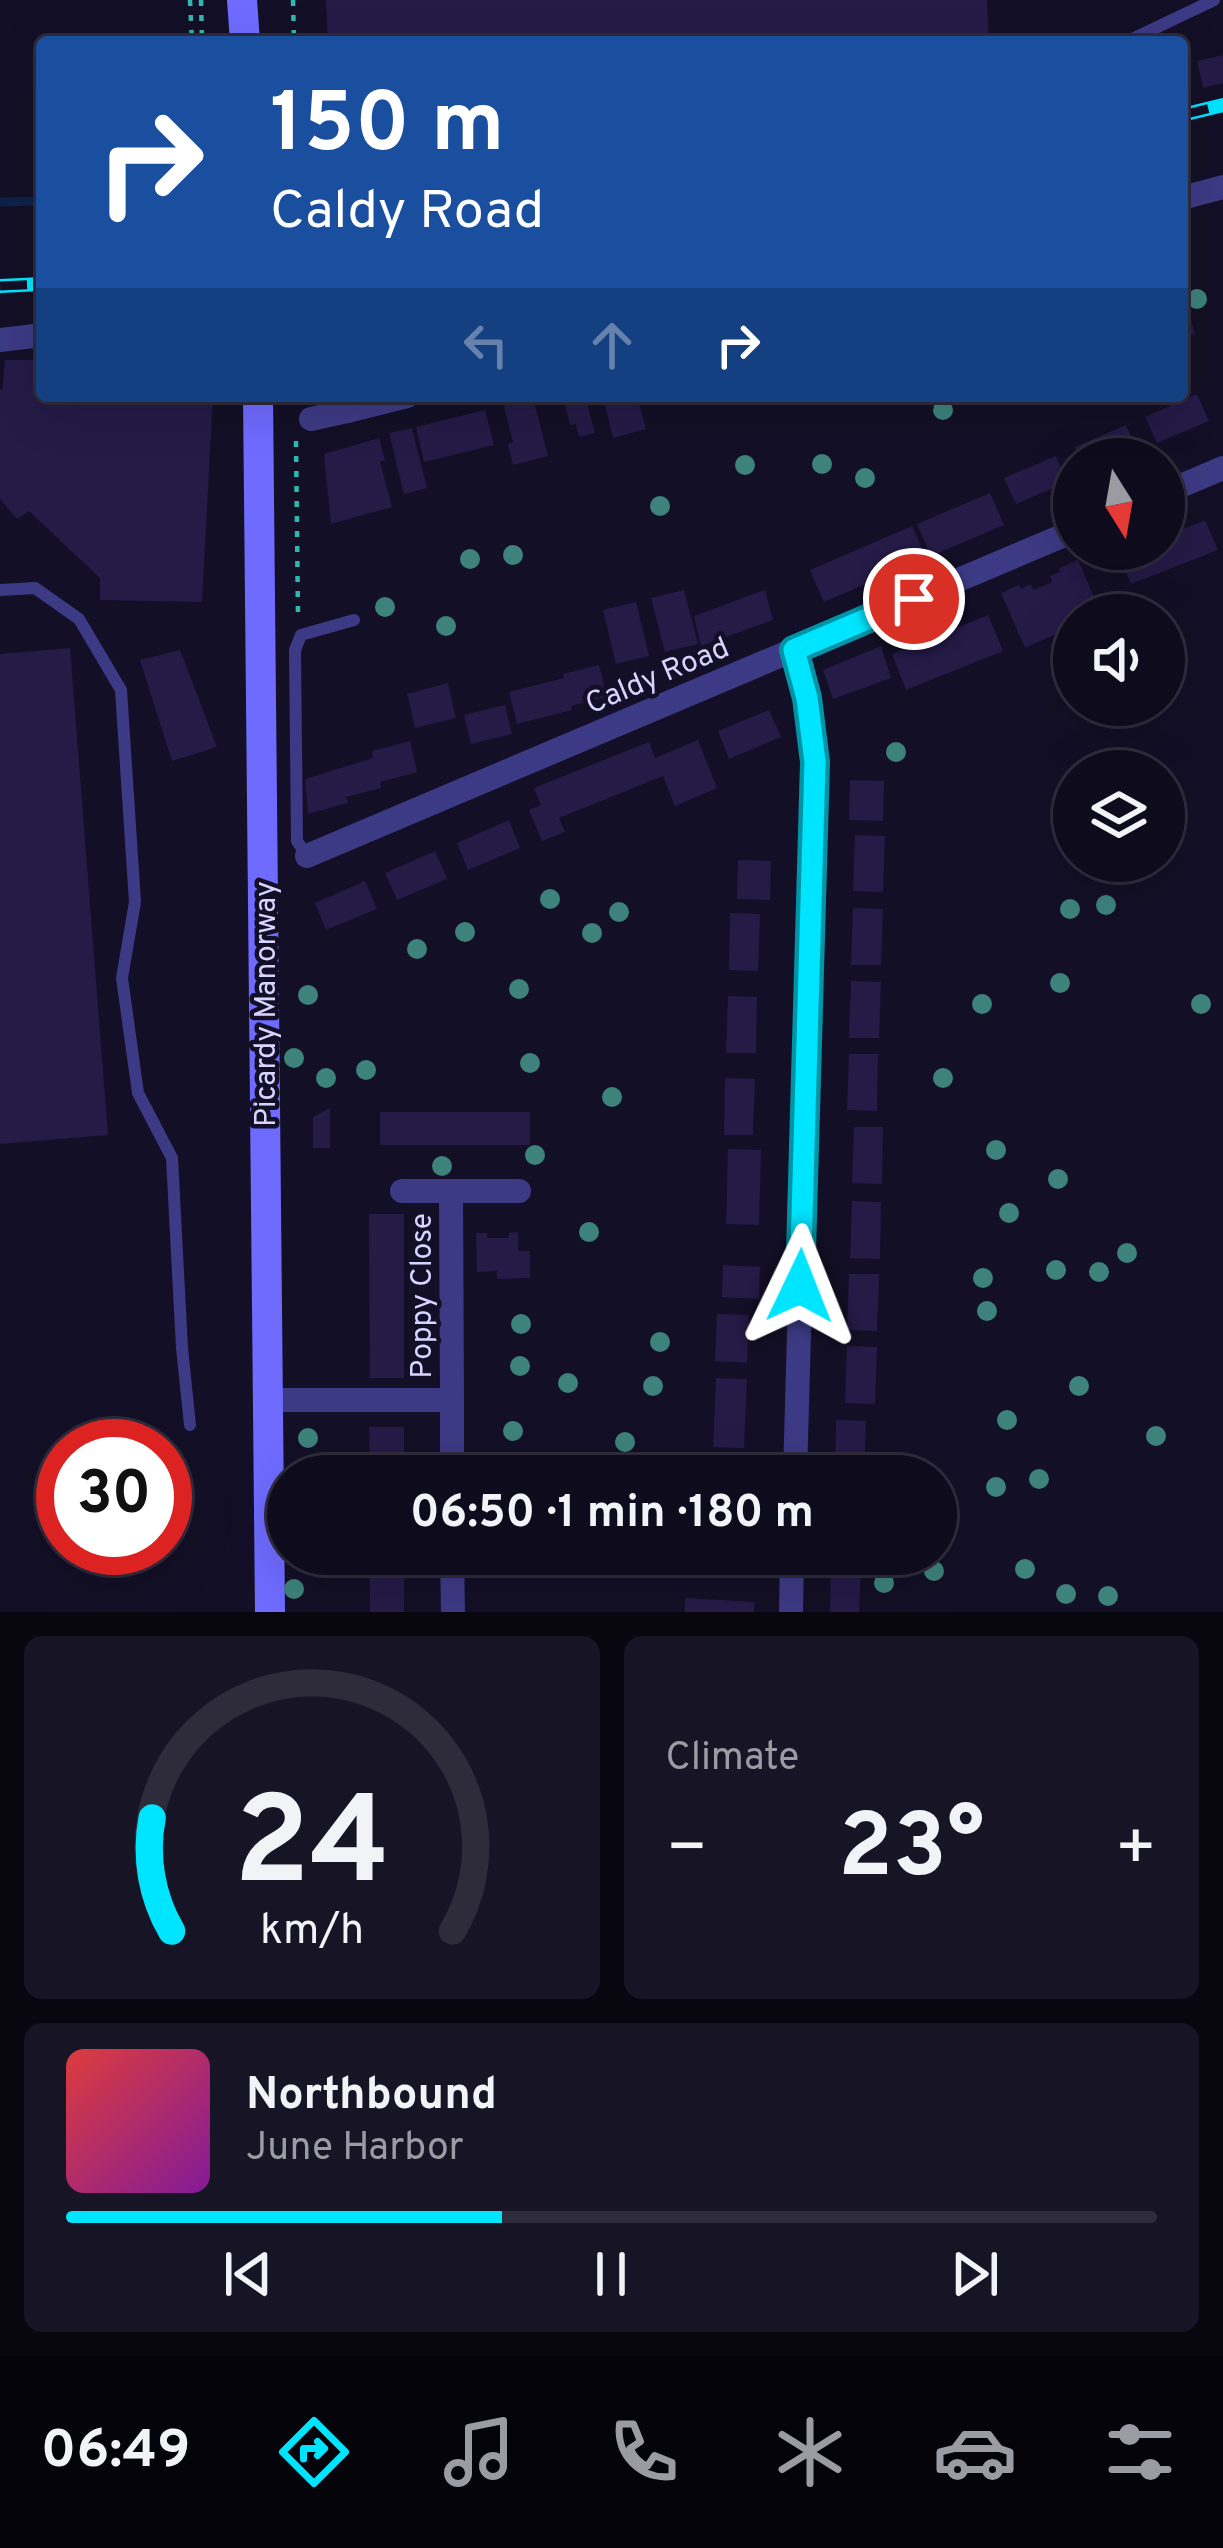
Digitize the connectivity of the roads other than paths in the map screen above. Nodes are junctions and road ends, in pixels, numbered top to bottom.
1 (242, 0) edge
2 (1214, 0) edge
3 (245, 36) edge
4 (1139, 36) edge
5 (1223, 187) edge
6 (1188, 196) edge
7 (36, 336) edge
8 (0, 340) edge
9 (258, 402) edge
10 (344, 404) edge
11 (311, 419) road end
12 (1223, 468) edge
13 (1185, 484) edge
14 (1053, 540) edge
15 (0, 590) edge
16 (354, 620) dead end
17 (794, 650) junction
18 (326, 856) joint
19 (402, 1191) dead end
20 (451, 1191) junction
21 (519, 1191) dead end
22 (269, 1400) junction
23 (452, 1400) junction
24 (189, 1419) edge
25 (452, 1455) edge
26 (796, 1455) edge
27 (452, 1575) edge
28 (792, 1575) edge
29 (270, 1612) edge
30 (453, 1612) edge
31 (791, 1612) edge

1 - 3 main road, bridge
2 - 4 lane
5 - 6 street
7 - 8 street
9 - 22 main road, Picardy Manorway
10 - 11 street
12 - 13 street
14 - 17 street, Caldy Road
15 - 24 lane
16 - 18 lane
17 - 18 street, Caldy Road
17 - 26 street
19 - 20 street, Poppy Close
20 - 21 street, Poppy Close
20 - 23 street, Poppy Close
22 - 23 street, Poppy Close
22 - 29 main road, Picardy Manorway
23 - 25 street, Poppy Close
27 - 30 street
28 - 31 street

